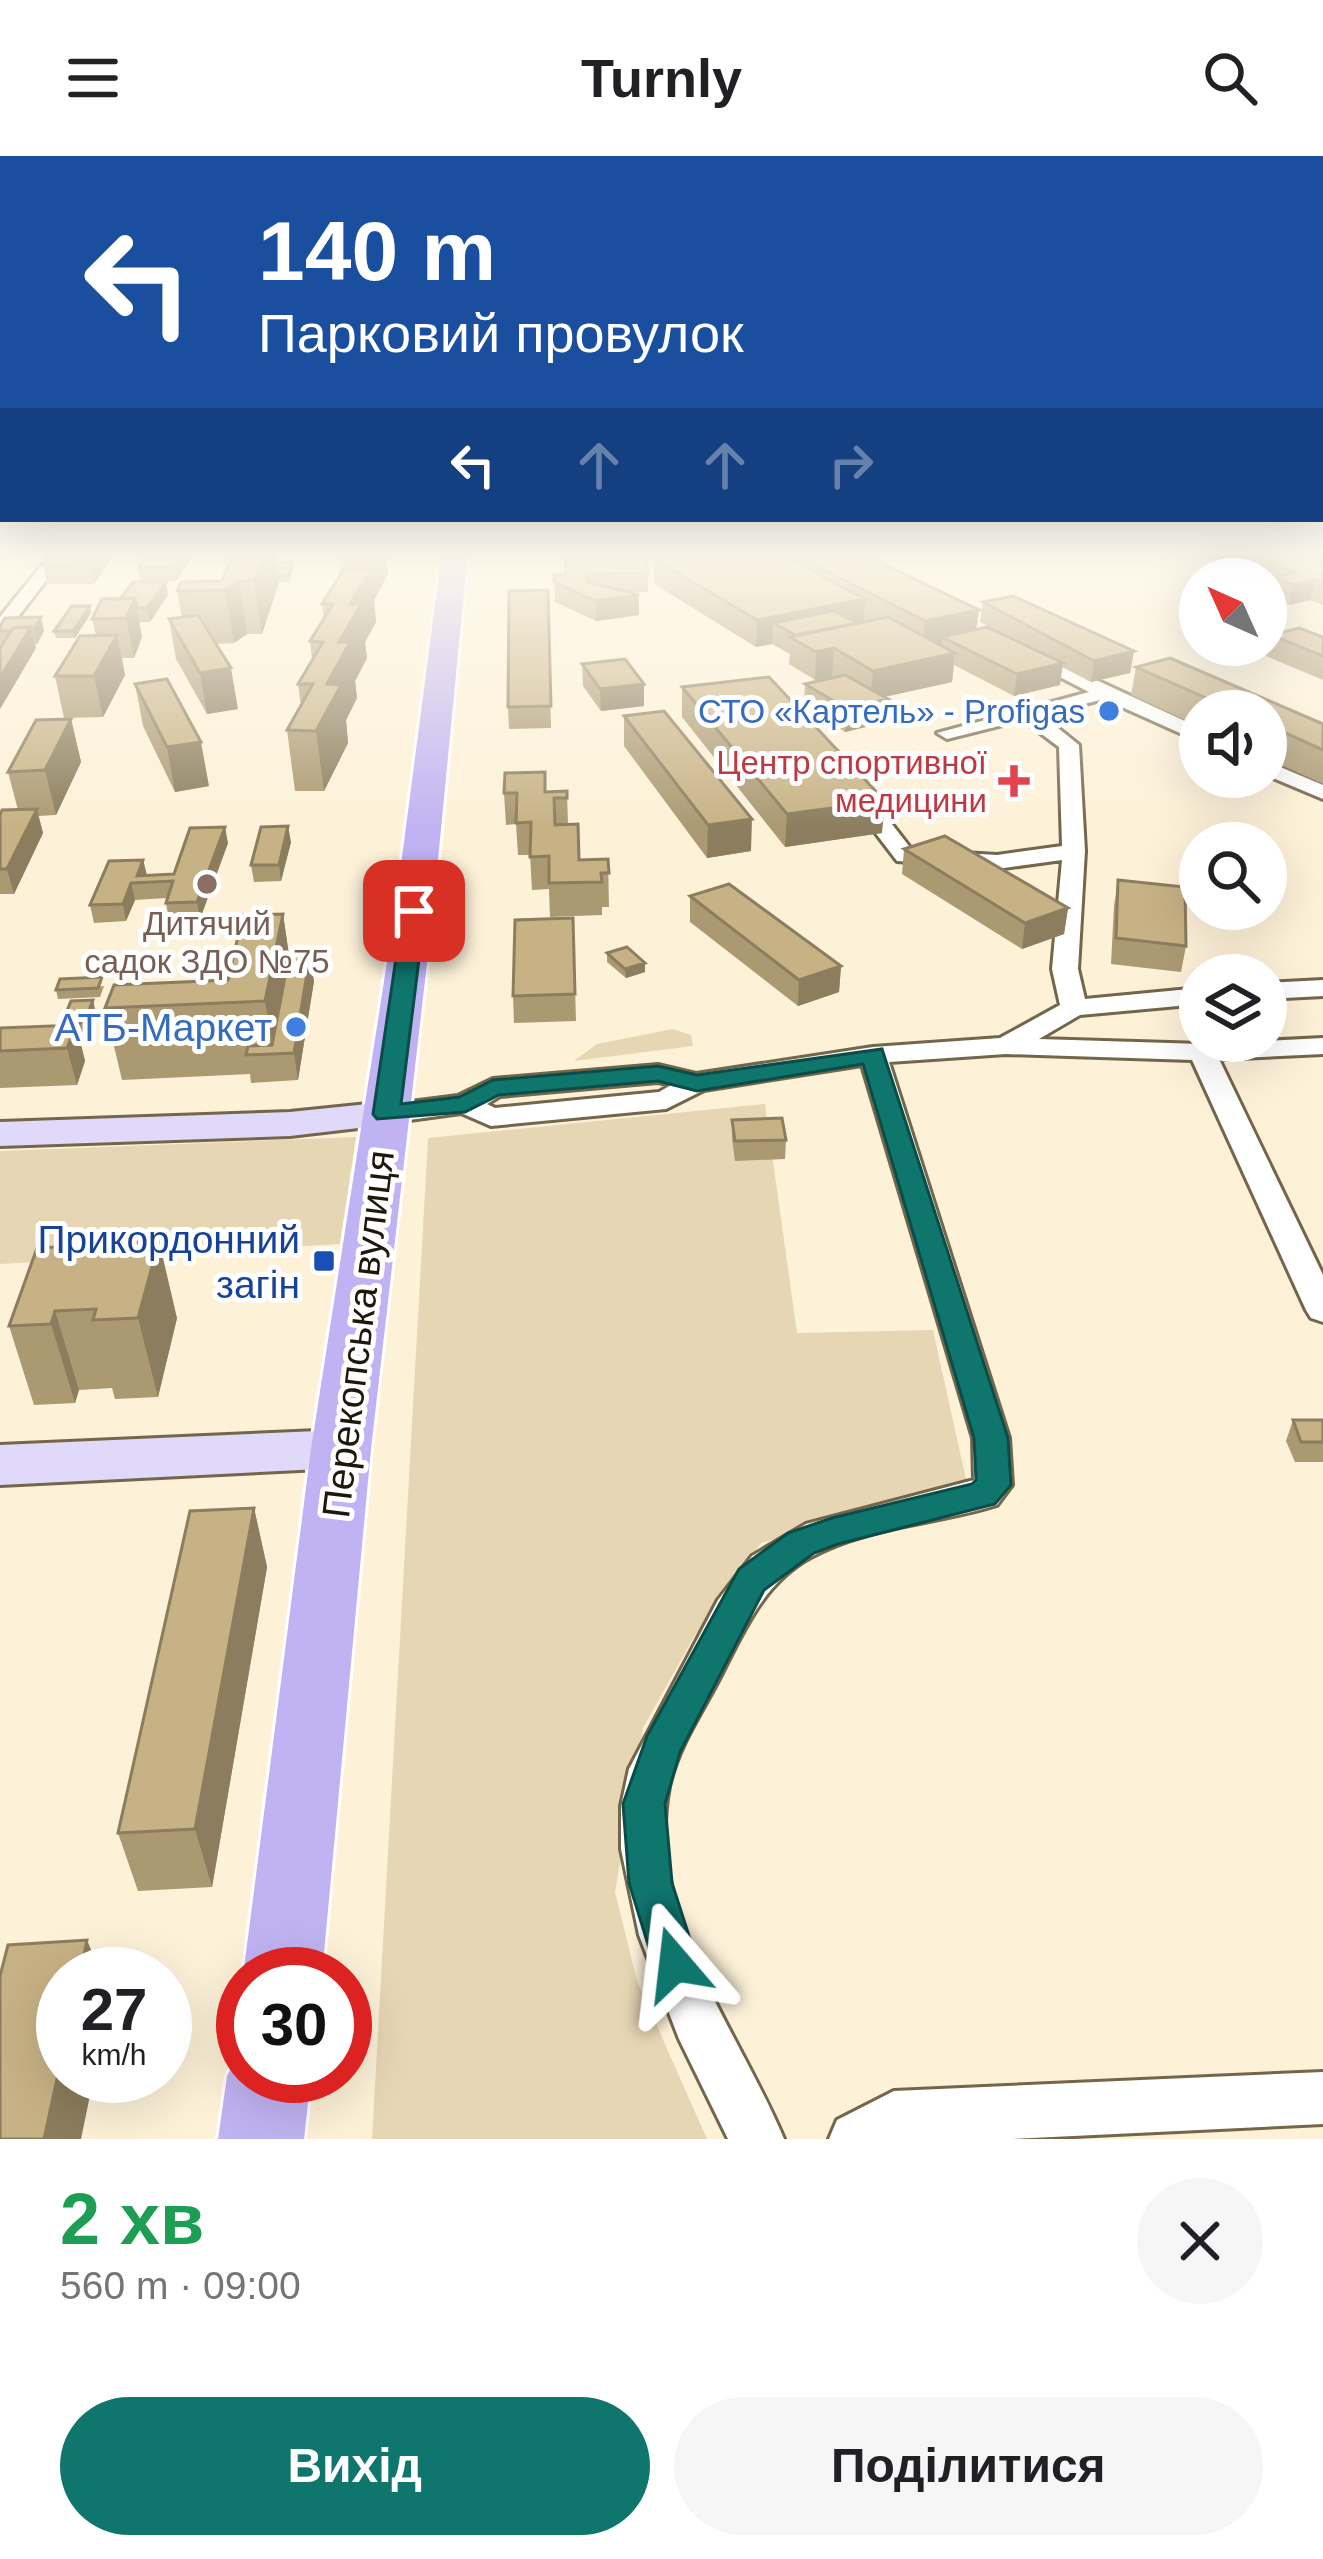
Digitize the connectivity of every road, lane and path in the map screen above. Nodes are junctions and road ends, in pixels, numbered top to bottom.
1 (444, 644) edge
2 (1007, 644) edge
3 (1106, 693) junction
4 (1027, 712) junction
5 (1179, 726) edge
6 (947, 734) dead end
7 (838, 770) edge
8 (1287, 776) edge
9 (1323, 793) edge
10 (1074, 851) junction
11 (1323, 988) edge
12 (1287, 990) edge
13 (1179, 998) edge
14 (1074, 1008) junction
15 (1006, 1046) junction
16 (1323, 1046) edge
17 (1287, 1048) edge
18 (1179, 1051) edge
19 (873, 1055) junction
20 (1207, 1062) edge
21 (387, 1114) junction
22 (0, 1134) edge
23 (1323, 1310) edge
24 (341, 1448) junction
25 (0, 1465) edge
26 (285, 1947) edge
27 (1323, 2098) edge
28 (266, 2103) edge
29 (261, 2139) edge
30 (757, 2139) edge
31 (856, 2139) edge

1 - 21 main road, Перекопська вулиця
2 - 3 street
3 - 4 street
3 - 5 street
4 - 6 street
4 - 10 street
7 - 10 street
8 - 9 street
10 - 14 street
11 - 12 street
13 - 14 street
14 - 15 street
15 - 18 street
15 - 19 street
16 - 17 street
19 - 21 street
19 - 30 street
20 - 23 street
21 - 22 main road
21 - 24 main road, Перекопська вулиця
24 - 25 main road
24 - 26 main road, Перекопська вулиця
27 - 31 street
28 - 29 main road

